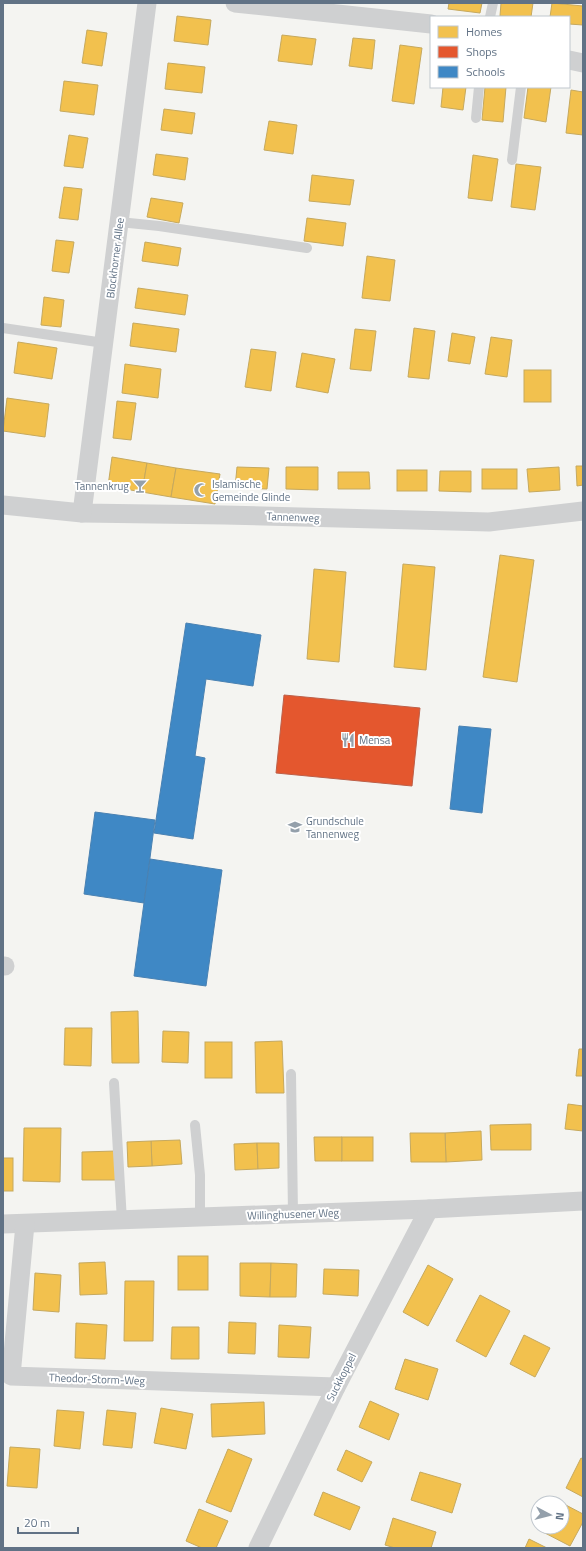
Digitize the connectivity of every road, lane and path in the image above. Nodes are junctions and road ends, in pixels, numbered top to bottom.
1 (147, 3) edge
2 (235, 3) edge
3 (492, 3) edge
4 (490, 16) edge
5 (430, 24) edge
6 (570, 60) edge
7 (583, 63) edge
8 (480, 88) edge
9 (521, 88) edge
10 (476, 118) dead end
11 (512, 160) dead end
12 (119, 222) junction
13 (307, 248) dead end
14 (3, 328) edge
15 (104, 343) junction
16 (3, 505) edge
17 (583, 511) edge
18 (82, 513) junction
19 (291, 1074) dead end
20 (114, 1083) dead end
21 (195, 1125) dead end
22 (583, 1201) edge
23 (430, 1210) junction
24 (292, 1214) junction
25 (200, 1218) junction
26 (122, 1221) junction
27 (3, 1224) edge
28 (25, 1224) junction
29 (336, 1387) junction
30 (258, 1548) edge

1 - 12 street, Blockhorner Allee
2 - 5 street
3 - 4 lane
6 - 7 street
8 - 10 lane
9 - 11 lane
12 - 13 lane
12 - 15 street, Blockhorner Allee
14 - 15 lane
15 - 18 street, Blockhorner Allee
16 - 18 street, Tannenweg
17 - 18 street, Tannenweg
19 - 24 lane
20 - 26 lane
21 - 25 lane
22 - 23 street, Willinghusener Weg
23 - 24 street, Willinghusener Weg
23 - 29 street, Suckkoppel
24 - 25 street, Willinghusener Weg
25 - 26 street, Willinghusener Weg
26 - 28 street, Willinghusener Weg
27 - 28 street, Willinghusener Weg
28 - 29 street, Theodor-Storm-Weg
29 - 30 street, Suckkoppel

